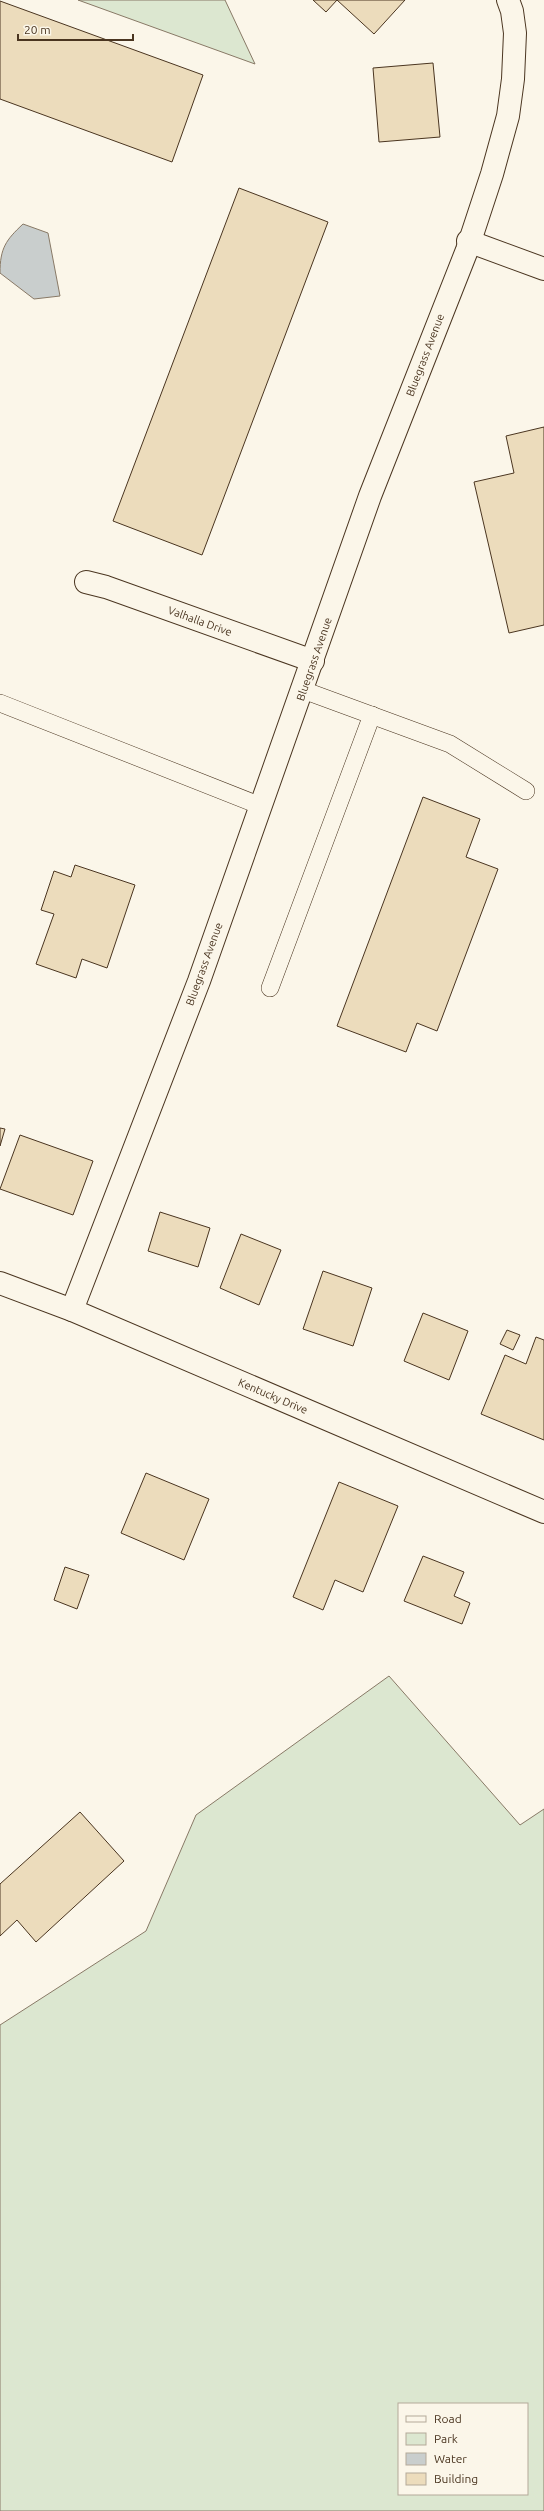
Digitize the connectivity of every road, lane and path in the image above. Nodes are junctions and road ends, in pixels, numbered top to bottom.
1 (508, 0) edge
2 (468, 240) junction
3 (544, 269) edge
4 (86, 582) dead end
5 (313, 661) junction
6 (303, 690) junction
7 (0, 703) edge
8 (372, 715) junction
9 (526, 791) dead end
10 (261, 806) junction
11 (270, 988) dead end
12 (0, 1283) edge
13 (72, 1310) junction
14 (544, 1512) edge

1 - 2 street, Bluegrass Avenue
2 - 3 street
2 - 5 street, Bluegrass Avenue
4 - 5 street, Valhalla Drive
5 - 6 street, Bluegrass Avenue
6 - 8 lane
6 - 10 street, Bluegrass Avenue
7 - 10 lane
8 - 9 lane
8 - 11 lane
10 - 13 street, Bluegrass Avenue
12 - 13 street, Kentucky Drive
13 - 14 street, Kentucky Drive

